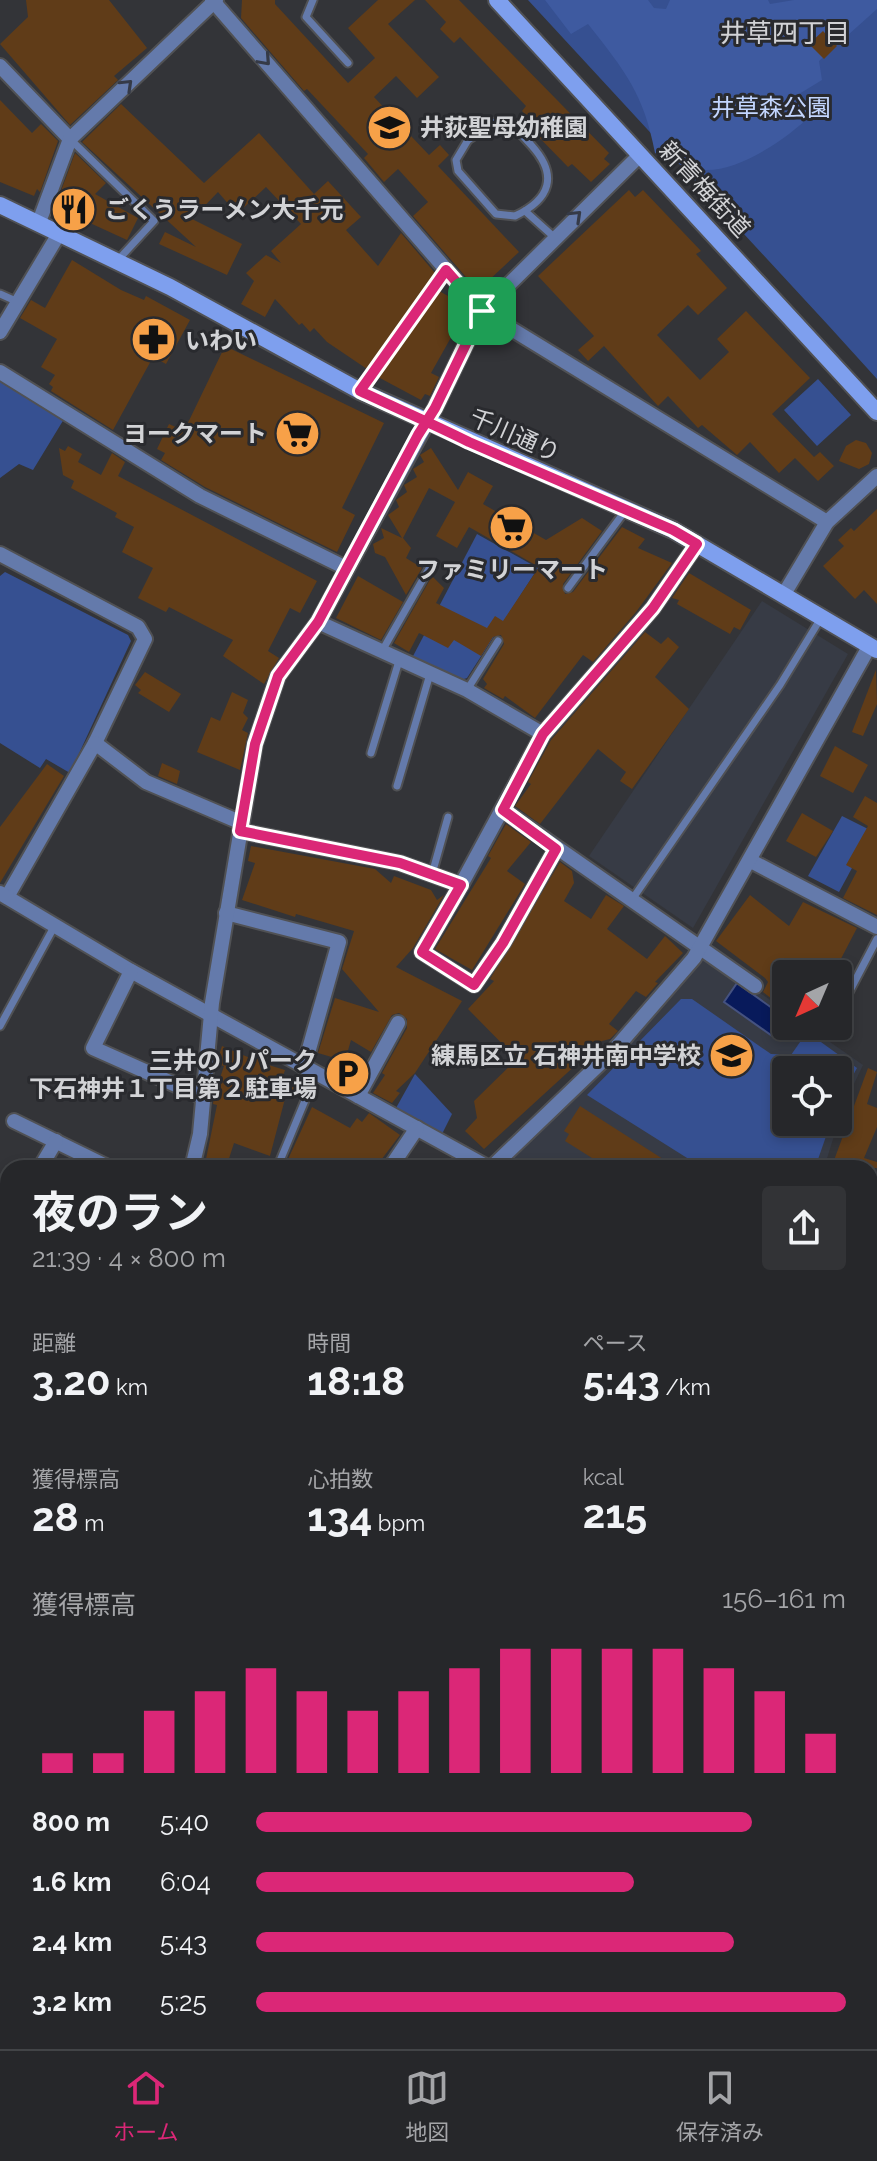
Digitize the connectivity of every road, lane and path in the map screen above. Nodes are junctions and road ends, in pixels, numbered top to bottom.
1 (313, 0) edge
2 (497, 0) edge
3 (214, 1) edge
4 (348, 63) dead end
5 (0, 66) edge
6 (70, 139) junction
7 (640, 155) junction
8 (0, 205) edge
9 (525, 211) junction
10 (39, 222) junction
11 (60, 232) junction
12 (554, 237) junction
13 (118, 260) junction
14 (446, 270) junction
15 (0, 294) edge
16 (18, 302) junction
17 (482, 311) junction
18 (0, 332) edge
19 (0, 372) edge
20 (360, 391) junction
21 (877, 412) edge
22 (427, 422) junction
23 (877, 476) edge
24 (627, 509) junction
25 (827, 522) junction
26 (697, 544) junction
27 (0, 554) edge
28 (430, 567) dead end
29 (346, 568) junction
30 (568, 588) dead end
31 (784, 594) junction
32 (821, 618) junction
33 (318, 622) junction
34 (498, 641) dead end
35 (873, 648) edge
36 (381, 653) junction
37 (399, 661) junction
38 (430, 674) junction
39 (467, 690) junction
40 (543, 734) junction
41 (95, 743) junction
42 (371, 753) dead end
43 (397, 786) dead end
44 (503, 810) junction
45 (448, 817) dead end
46 (241, 827) junction
47 (556, 849) junction
48 (751, 861) junction
49 (432, 874) junction
50 (461, 885) junction
51 (3, 895) edge
52 (631, 901) junction
53 (226, 913) junction
54 (54, 927) junction
55 (877, 927) edge
56 (877, 939) edge
57 (700, 949) junction
58 (131, 971) junction
59 (755, 986) dead end
60 (852, 987) edge
61 (210, 1016) junction
62 (398, 1023) dead end
63 (0, 1026) edge
64 (310, 1070) junction
65 (358, 1096) junction
66 (203, 1097) junction
67 (14, 1121) dead end
68 (417, 1128) junction
69 (56, 1141) junction
70 (45, 1160) edge
71 (94, 1160) edge
72 (195, 1160) edge
73 (280, 1160) edge
74 (395, 1160) edge
75 (475, 1160) edge
76 (498, 1160) edge

1 - 4 lane
2 - 7 main road, 新青梅街道
6 -> 3 street
3 -> 14 street
5 - 6 street
6 - 10 street
6 - 13 lane
12 -> 7 street
7 - 21 main road, 新青梅街道
8 - 10 main road, 千川通り
9 - 9 lane
9 - 12 lane
10 - 11 main road, 千川通り
11 - 13 main road, 千川通り
11 - 16 street
12 - 17 street
13 - 20 main road, 千川通り
14 - 17 street
14 - 20 lane
15 - 16 lane
16 - 18 street
17 - 22 street
17 - 25 street
19 - 29 street
20 - 22 main road, 千川通り
22 - 24 main road, 千川通り
22 - 29 street
23 - 25 street
24 - 26 main road, 千川通り
24 - 30 lane
25 - 31 street
26 - 31 main road, 千川通り
26 - 40 street
27 - 41 street
28 - 36 lane
29 - 33 street
31 - 32 main road, 千川通り
32 - 35 main road, 千川通り
32 - 52 lane
33 - 36 street
33 - 46 street
34 - 39 lane
35 - 48 street
36 - 37 street
37 - 38 street
37 - 42 lane
38 - 39 street
38 - 43 lane
39 - 40 street
40 - 44 street
41 - 46 street
41 - 51 street
44 - 47 street
44 - 50 street
45 - 49 lane
46 - 49 street
46 - 53 street
47 - 50 street
47 - 52 street
48 - 55 street
48 - 57 street
49 - 50 street
51 - 54 street
52 - 57 street
53 - 61 street
53 - 64 street
54 - 58 street
54 - 63 lane
56 - 60 lane
57 - 59 street
57 - 76 street
58 - 61 street
58 - 66 street
61 - 64 street
61 - 66 street
62 - 65 street
64 - 65 street
64 - 73 lane
65 - 68 street
66 - 72 street
67 - 69 street
68 - 74 street
68 - 75 street
69 - 70 street
69 - 71 street

